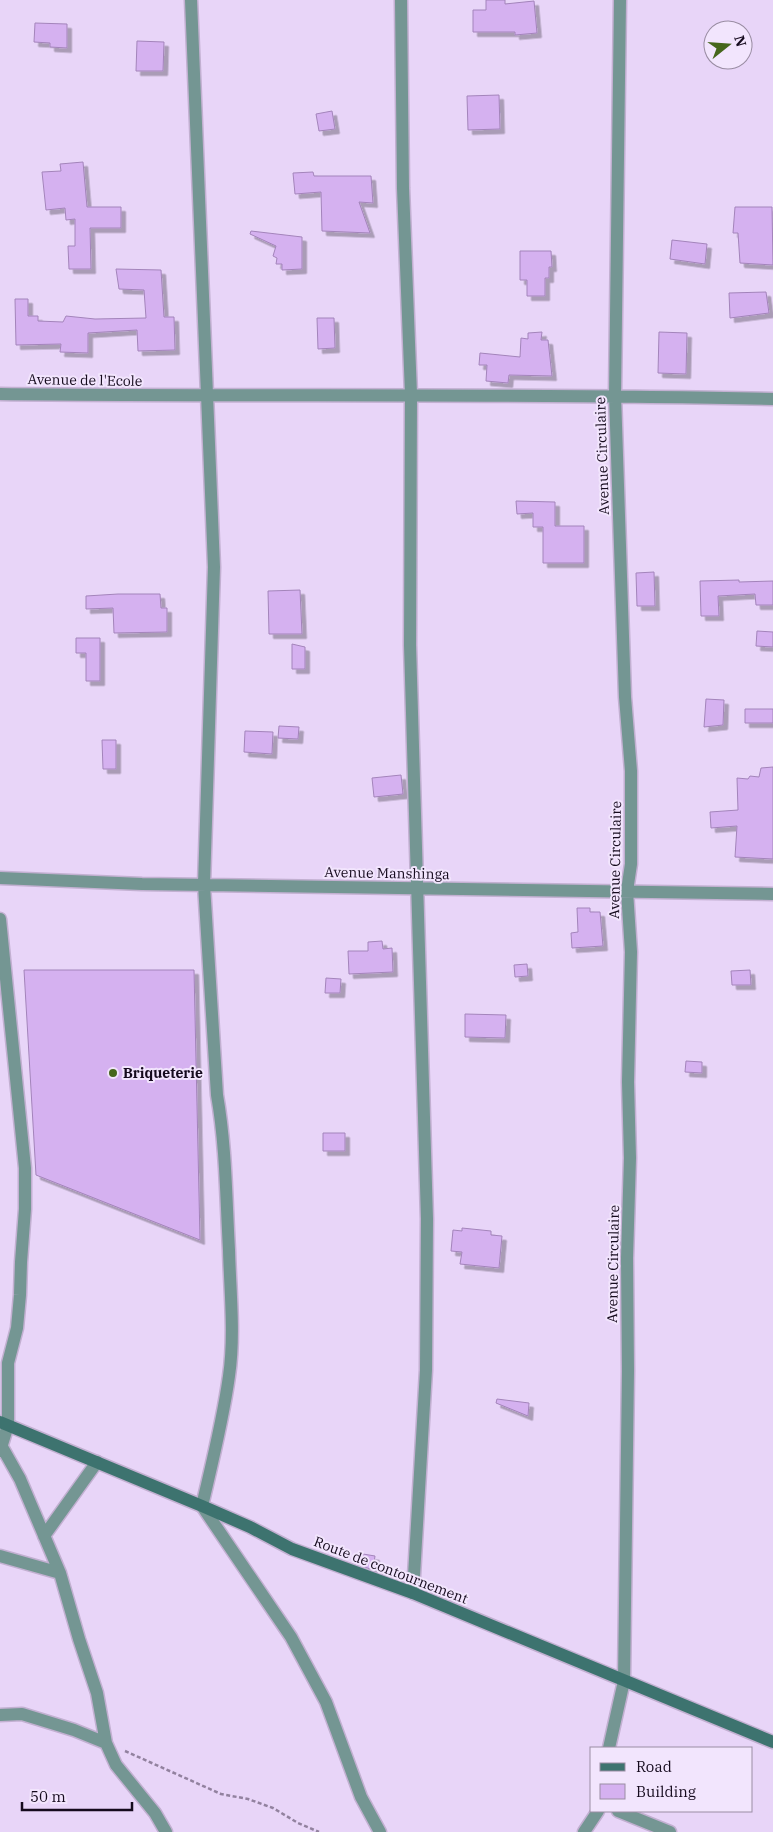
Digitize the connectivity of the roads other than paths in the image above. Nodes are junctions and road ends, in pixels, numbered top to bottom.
1 (191, 0) edge
2 (402, 0) edge
3 (620, 0) edge
4 (0, 394) edge
5 (411, 394) junction
6 (206, 396) junction
7 (615, 396) junction
8 (773, 399) edge
9 (0, 878) edge
10 (204, 885) junction
11 (416, 888) junction
12 (627, 891) junction
13 (773, 894) edge
14 (0, 918) edge
15 (4, 1424) edge
16 (1, 1449) edge
17 (97, 1462) junction
18 (202, 1506) junction
19 (44, 1536) junction
20 (0, 1556) edge
21 (60, 1573) junction
22 (413, 1593) junction
23 (624, 1681) junction
24 (0, 1715) edge
25 (773, 1742) edge
26 (106, 1743) junction
27 (609, 1747) edge
28 (597, 1812) edge
29 (620, 1812) edge
30 (166, 1832) edge
31 (380, 1832) edge
32 (584, 1832) edge
33 (670, 1832) edge

1 - 6 street
2 - 5 street
3 - 7 street, Avenue Circulaire
4 - 6 street, Avenue de l'Ecole
5 - 6 street, Avenue de l'Ecole
5 - 7 street, Avenue de l'Ecole
5 - 11 street
6 - 10 street
7 - 8 street, Avenue de l'Ecole
7 - 12 street, Avenue Circulaire
9 - 10 street, Avenue Manshinga
10 - 11 street, Avenue Manshinga
10 - 18 street
11 - 12 street, Avenue Manshinga
11 - 22 street
12 - 13 street, Avenue Manshinga
12 - 23 street, Avenue Circulaire
14 - 15 street
15 - 16 street
15 - 17 street, Route de contournement
16 - 19 street
17 - 18 street, Route de contournement
17 - 19 street
18 - 22 street, Route de contournement
18 - 31 street
19 - 21 street
20 - 21 street
21 - 26 street
22 - 23 street, Route de contournement
23 - 25 street, Route de contournement
23 - 27 street, Avenue Circulaire
24 - 26 street
26 - 30 street
28 - 32 street
29 - 33 street

